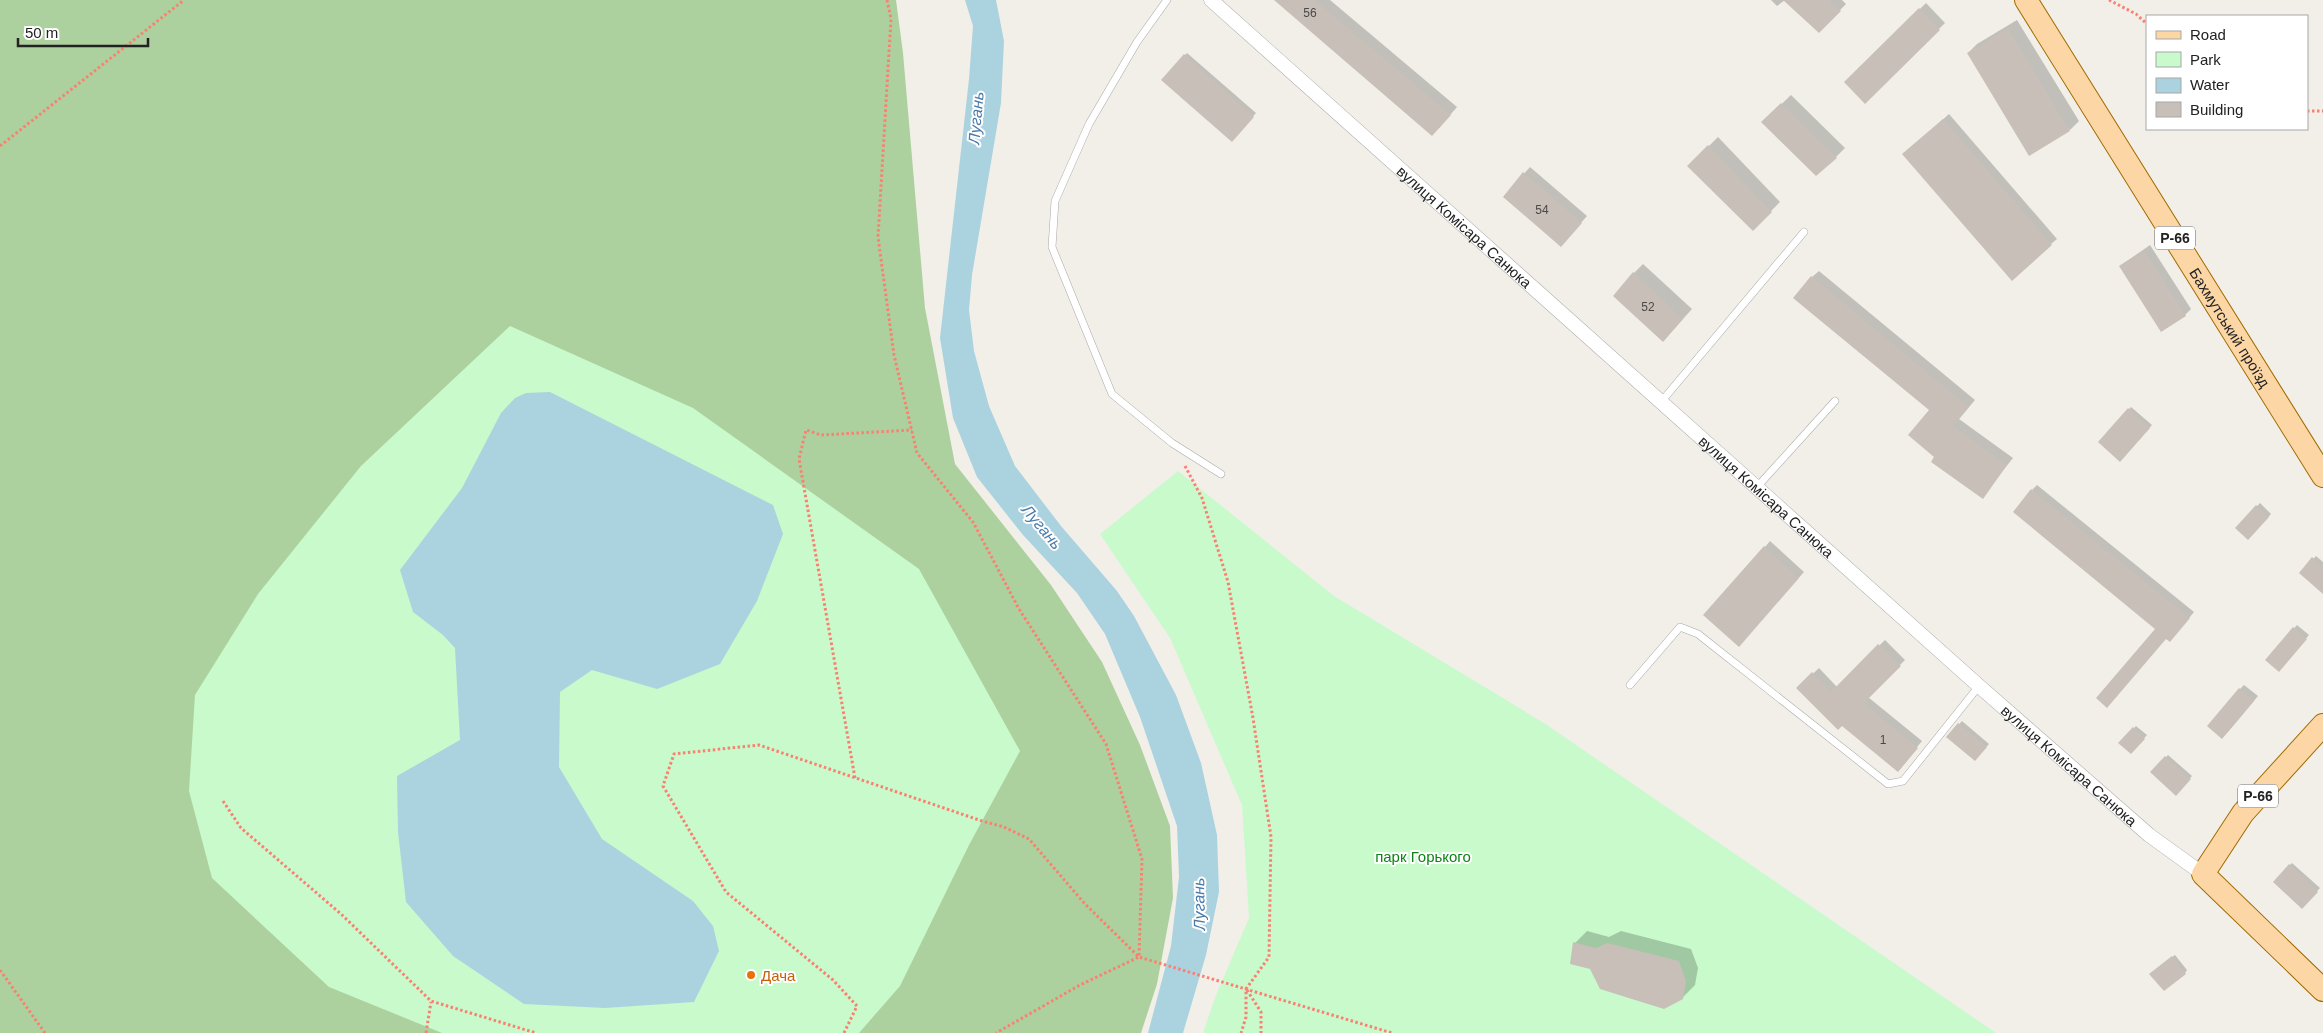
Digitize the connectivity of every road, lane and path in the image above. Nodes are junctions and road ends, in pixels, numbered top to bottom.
1 (184, 0) edge
2 (887, 0) edge
3 (1167, 0) edge
4 (1211, 0) edge
5 (2026, 0) edge
6 (2109, 0) edge
7 (2146, 23) edge
8 (2308, 110) edge
9 (2323, 112) edge
10 (0, 146) edge
11 (1804, 232) dead end
12 (1835, 401) dead end
13 (1661, 402) junction
14 (912, 430) junction
15 (1172, 443) junction
16 (1221, 474) dead end
17 (2323, 476) edge
18 (1757, 488) junction
19 (1630, 685) dead end
20 (1979, 686) junction
21 (2323, 725) edge
22 (855, 779) junction
23 (223, 801) dead end
24 (2203, 874) junction
25 (1139, 957) junction
26 (0, 970) edge
27 (1246, 989) junction
28 (2323, 990) edge
29 (431, 1002) junction
30 (46, 1033) edge
31 (426, 1033) edge
32 (536, 1033) edge
33 (844, 1033) edge
34 (996, 1033) edge
35 (1241, 1033) edge
36 (1261, 1033) edge
37 (1392, 1033) edge

1 - 10 path
2 - 14 path
3 - 15 lane
4 - 13 street, вулиця Комісара Санюка
5 - 17 main road, Бахмутський проїзд / Р-66
6 - 7 path
8 - 9 path
11 - 13 lane
12 - 18 lane
13 - 18 street, вулиця Комісара Санюка
14 - 22 path
14 - 25 path
15 - 16 lane
15 - 27 path
18 - 20 street, вулиця Комісара Санюка
19 - 20 lane
20 - 24 street, вулиця Комісара Санюка
21 - 24 main road, Р-66
22 - 25 path
22 - 33 path
23 - 29 path
24 - 28 main road, вулиця Комісара Санюка
25 - 27 path
25 - 34 path
26 - 30 path
27 - 35 path
27 - 36 path
27 - 37 path
29 - 31 path
29 - 32 path

